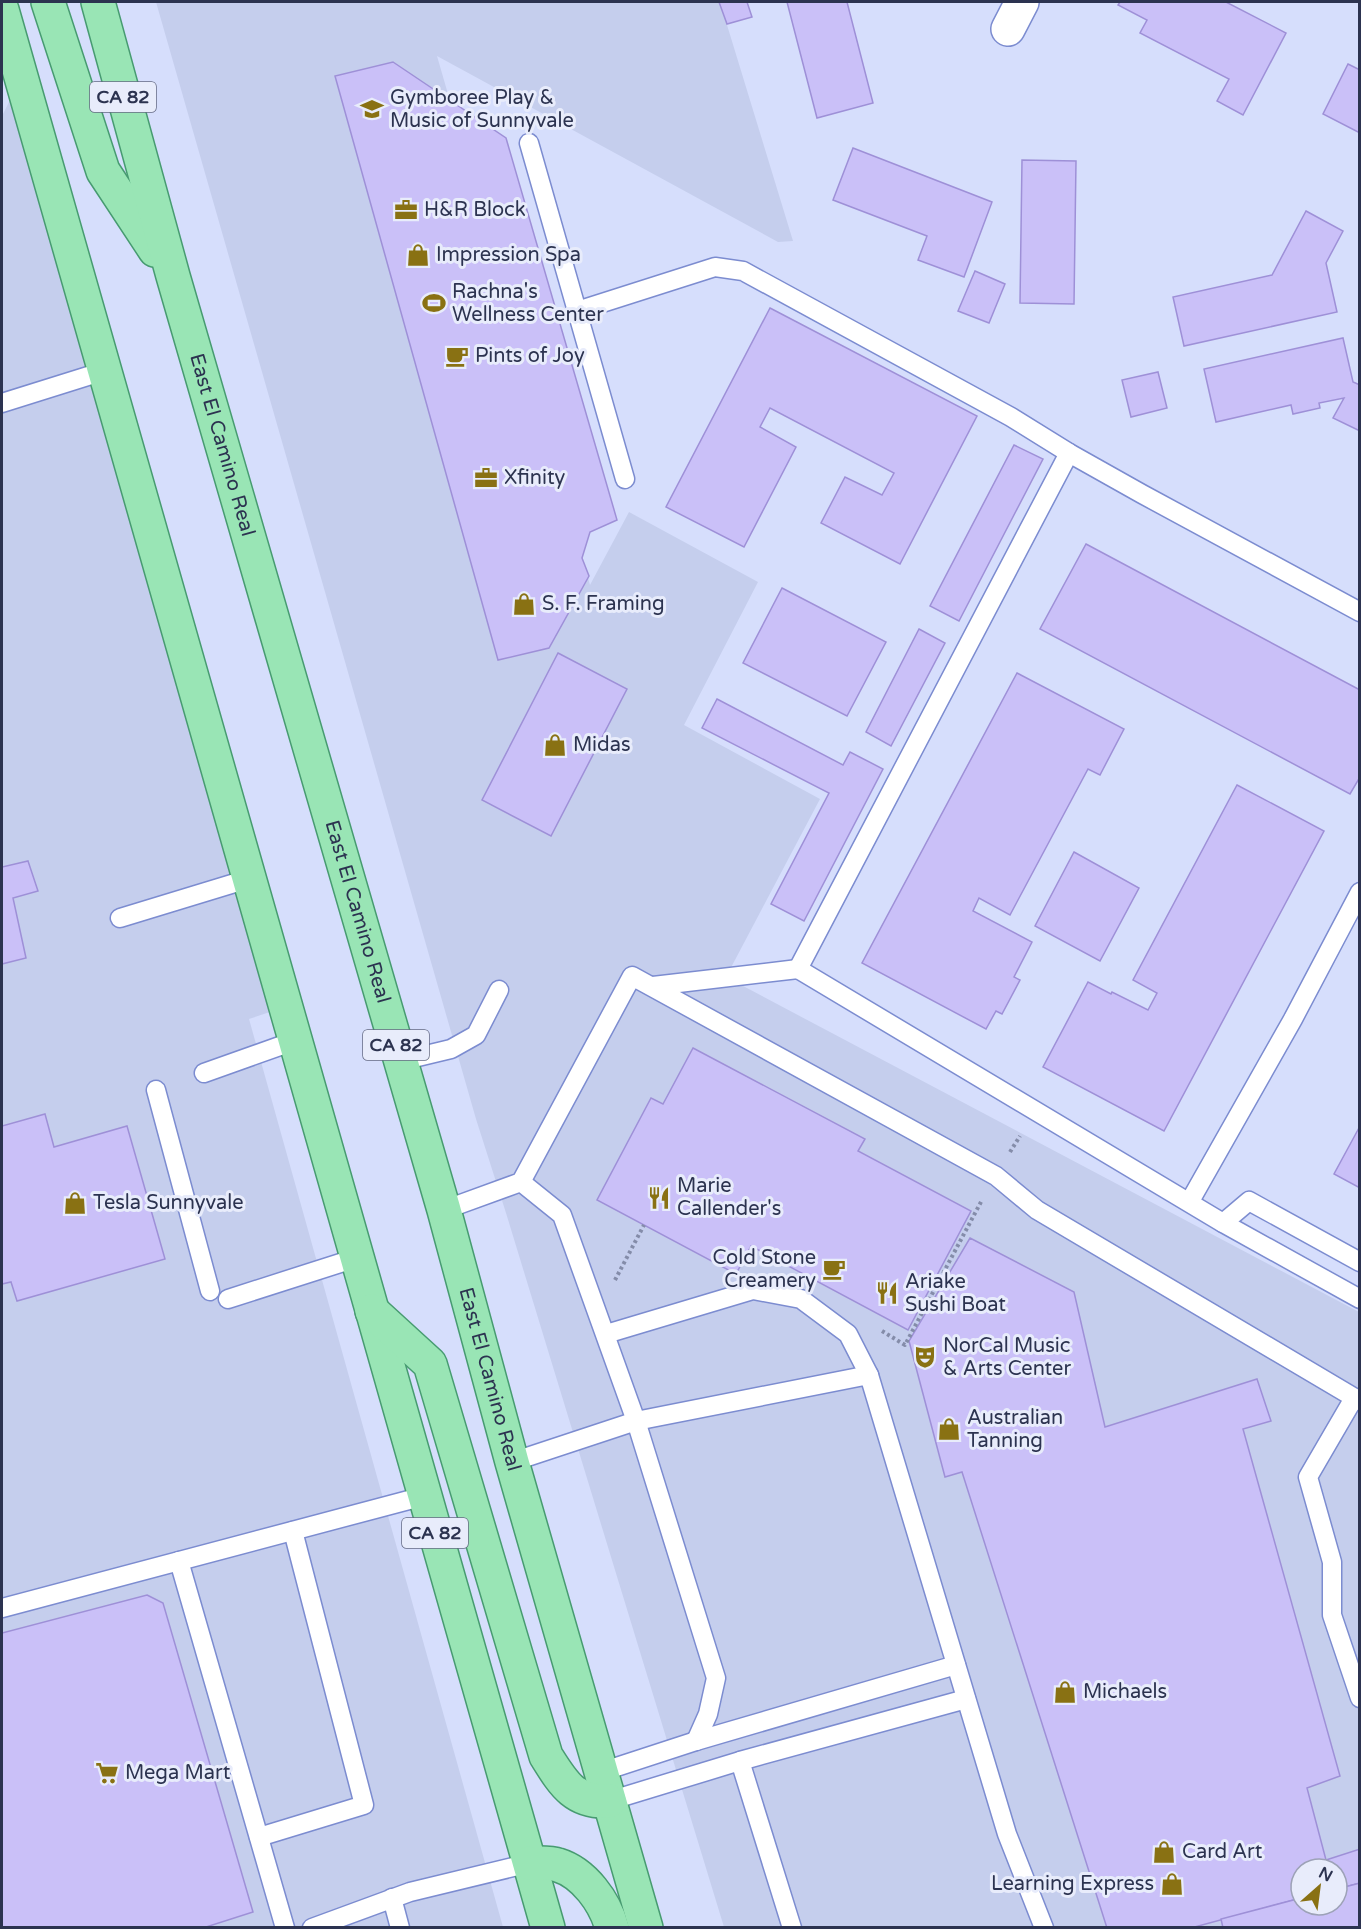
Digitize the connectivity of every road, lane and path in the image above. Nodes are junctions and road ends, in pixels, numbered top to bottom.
1 (48, 2) edge
2 (98, 2) edge
3 (2, 10) edge
4 (529, 143) dead end
5 (173, 276) junction
6 (577, 311) junction
7 (104, 371) junction
8 (2, 403) edge
9 (1069, 453) junction
10 (624, 479) dead end
11 (1359, 612) edge
12 (248, 879) junction
13 (1359, 892) edge
14 (120, 918) dead end
15 (798, 969) junction
16 (652, 986) junction
17 (499, 990) dead end
18 (294, 1041) junction
19 (401, 1061) junction
20 (204, 1073) dead end
21 (156, 1090) dead end
22 (521, 1182) junction
23 (985, 1195) dead end
24 (1190, 1201) junction
25 (444, 1210) junction
26 (1223, 1223) junction
27 (644, 1224) dead end
28 (356, 1258) junction
29 (1359, 1262) edge
30 (210, 1291) dead end
31 (592, 1295) junction
32 (228, 1299) dead end
33 (1359, 1299) edge
34 (372, 1311) junction
35 (606, 1334) junction
36 (905, 1345) dead end
37 (869, 1375) junction
38 (1357, 1400) edge
39 (636, 1421) junction
40 (512, 1462) junction
41 (424, 1496) junction
42 (293, 1531) junction
43 (179, 1561) junction
44 (2, 1608) edge
45 (956, 1665) junction
46 (1359, 1698) edge
47 (966, 1699) junction
48 (696, 1741) junction
49 (740, 1761) junction
50 (605, 1786) junction
51 (259, 1837) junction
52 (530, 1863) junction
53 (392, 1899) junction
54 (285, 1928) edge
55 (312, 1928) edge
56 (400, 1928) edge
57 (548, 1928) edge
58 (612, 1928) edge
59 (646, 1928) edge
60 (792, 1928) edge
61 (1044, 1928) edge

1 - 5 main road
2 - 5 main road, East El Camino Real / CA 82
3 - 7 main road, CA 82
4 - 6 lane
5 - 19 main road, East El Camino Real / CA 82
6 - 9 lane
6 - 10 lane
7 - 8 lane
7 - 12 main road, CA 82
9 - 11 lane
9 - 15 lane
12 - 14 lane
12 - 18 main road, CA 82
13 - 24 lane
15 - 16 lane
15 - 24 lane
16 - 22 lane
16 - 38 lane
17 - 19 lane
18 - 20 lane
18 - 28 main road, CA 82
19 - 25 main road, East El Camino Real / CA 82
21 - 30 lane
22 - 25 lane
22 - 31 lane
23 - 36 path
24 - 26 lane
25 - 40 main road, East El Camino Real / CA 82
26 - 29 lane
26 - 33 lane
27 - 31 path
28 - 32 lane
28 - 34 main road, CA 82
31 - 35 lane
34 - 41 main road, CA 82
34 - 50 main road
35 - 37 lane
35 - 39 lane
37 - 39 lane
37 - 45 lane
38 - 46 lane
39 - 40 lane
39 - 48 lane
40 - 50 main road, East El Camino Real / CA 82
41 - 42 lane
41 - 52 main road, CA 82
42 - 43 lane
42 - 51 lane
43 - 44 lane
43 - 51 lane
45 - 47 lane
45 - 48 lane
47 - 49 lane
47 - 61 lane
48 - 50 lane
49 - 50 lane
49 - 60 lane
50 - 59 main road, East El Camino Real / CA 82
51 - 54 lane
52 - 53 lane
52 - 57 main road, CA 82
52 - 58 main road
53 - 55 lane
53 - 56 lane

